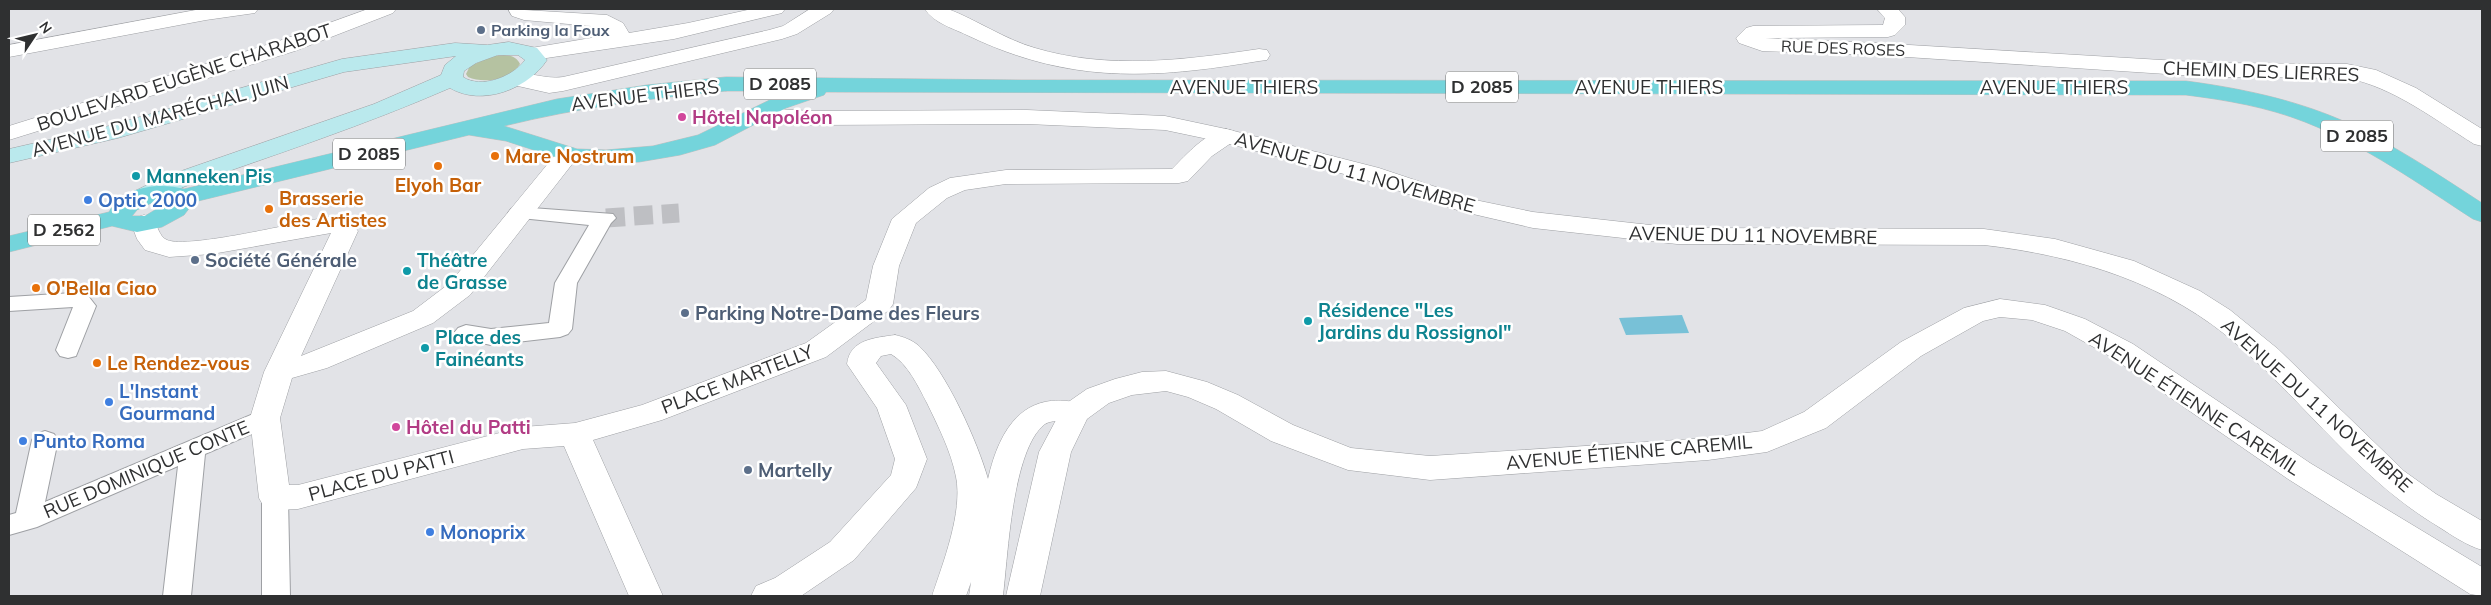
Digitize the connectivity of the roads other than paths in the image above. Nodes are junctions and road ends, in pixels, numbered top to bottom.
1 (248, 9) edge
2 (386, 9) edge
3 (518, 9) edge
4 (776, 9) edge
5 (824, 9) edge
6 (935, 9) edge
7 (1886, 9) edge
8 (620, 38) junction
9 (9, 51) edge
10 (486, 51) junction
11 (533, 54) junction
12 (1259, 55) dead end
13 (2112, 65) junction
14 (453, 74) junction
15 (311, 76) junction
16 (517, 79) junction
17 (726, 84) junction
18 (834, 86) junction
19 (2130, 87) junction
20 (482, 88) junction
21 (580, 102) junction
22 (382, 109) junction
23 (759, 116) junction
24 (50, 120) junction
25 (458, 132) junction
26 (9, 133) edge
27 (1226, 136) junction
28 (2482, 139) edge
29 (536, 142) junction
30 (48, 148) junction
31 (568, 154) junction
32 (9, 156) edge
33 (206, 171) junction
34 (178, 200) junction
35 (134, 213) junction
36 (518, 214) junction
37 (2482, 214) edge
38 (9, 244) edge
39 (9, 304) edge
40 (466, 333) dead end
41 (68, 350) dead end
42 (279, 372) junction
43 (1075, 412) junction
44 (265, 418) junction
45 (575, 434) junction
46 (45, 440) dead end
47 (193, 449) junction
48 (275, 498) junction
49 (14, 524) edge
50 (2482, 537) edge
51 (2482, 584) edge
52 (177, 589) edge
53 (276, 596) edge
54 (646, 596) edge
55 (768, 596) edge
56 (950, 596) edge
57 (986, 596) edge
58 (1023, 596) edge

1 - 9 street
2 - 24 street, BOULEVARD EUGÈNE CHARABOT
3 - 8 street
4 - 8 street
5 - 16 street
6 - 12 street
7 - 13 street, RUE DES ROSES
8 - 11 street
10 - 11 main road
10 - 14 main road
10 - 15 main road, AVENUE DU MARÉCHAL JUIN
11 - 16 main road
13 - 19 street
13 - 28 street, CHEMIN DES LIERRES
14 - 15 main road, AVENUE DU MARÉCHAL JUIN
14 - 20 main road, AVENUE DU MARÉCHAL JUIN
14 - 22 main road, D 2085
15 - 30 main road, AVENUE DU MARÉCHAL JUIN
16 - 20 main road
17 - 18 main road, AVENUE THIERS / D 2085
17 - 21 main road, AVENUE THIERS / D 2085
17 - 23 main road, D 2085
18 - 19 main road, AVENUE THIERS / D 2085
18 - 23 main road, D 2085
19 - 37 main road, AVENUE THIERS / D 2085
20 - 22 main road, D 2085
21 - 25 main road, AVENUE THIERS / D 2085
21 - 29 main road, D 2085
22 - 33 main road, D 2085
23 - 27 street, AVENUE DU 11 NOVEMBRE
23 - 31 main road, D 2085
24 - 26 street, BOULEVARD EUGÈNE CHARABOT
24 - 30 street
25 - 29 main road, D 2085
25 - 34 main road, AVENUE THIERS / D 2085
27 - 45 street, PLACE MARTELLY
27 - 50 street, AVENUE DU 11 NOVEMBRE
29 - 31 main road, D 2085
30 - 32 main road, AVENUE DU MARÉCHAL JUIN
31 - 36 street
33 - 34 main road, D 2085
33 - 35 main road, D 2085
34 - 35 main road, AVENUE THIERS
35 - 38 main road, D 2562
35 - 42 street
36 - 40 street
36 - 42 street
39 - 41 street
42 - 44 street
43 - 51 street, AVENUE ÉTIENNE CAREMIL
43 - 57 street
43 - 58 street
44 - 47 street, RUE DOMINIQUE CONTE
44 - 48 street
45 - 48 street, PLACE DU PATTI
45 - 54 street
46 - 49 street
47 - 49 street, RUE DOMINIQUE CONTE
47 - 52 street
48 - 53 street
55 - 56 street

